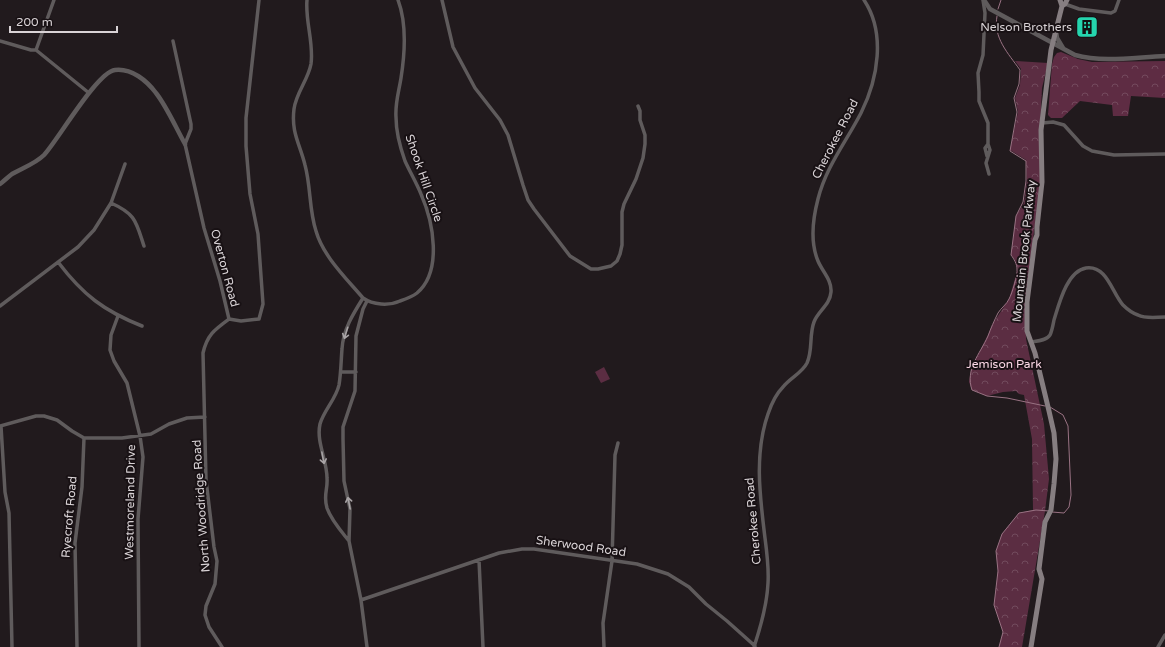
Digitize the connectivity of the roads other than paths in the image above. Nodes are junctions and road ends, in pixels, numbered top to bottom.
1 (54, 0) edge
2 (259, 0) edge
3 (307, 0) edge
4 (398, 0) edge
5 (442, 0) edge
6 (864, 0) edge
7 (983, 0) edge
8 (1060, 0) edge
9 (1119, 0) edge
10 (1065, 4) edge
11 (1056, 29) junction
12 (0, 41) edge
13 (172, 41) dead end
14 (1052, 43) junction
15 (36, 50) junction
16 (1066, 51) junction
17 (1165, 56) edge
18 (89, 93) junction
19 (638, 106) dead end
20 (1042, 123) junction
21 (185, 144) junction
22 (1165, 154) edge
23 (125, 164) dead end
24 (989, 174) dead end
25 (0, 184) edge
26 (111, 203) junction
27 (144, 246) dead end
28 (58, 262) junction
29 (363, 298) junction
30 (367, 301) junction
31 (0, 306) edge
32 (118, 316) junction
33 (1165, 317) edge
34 (229, 319) junction
35 (142, 326) dead end
36 (1031, 342) junction
37 (341, 372) junction
38 (356, 372) junction
39 (205, 417) junction
40 (0, 426) edge
41 (140, 436) junction
42 (84, 438) junction
43 (618, 443) dead end
44 (349, 541) junction
45 (479, 560) junction
46 (612, 561) junction
47 (361, 600) junction
48 (1165, 635) edge
49 (12, 647) edge
50 (77, 647) edge
51 (139, 647) edge
52 (222, 647) edge
53 (367, 647) edge
54 (483, 647) edge
55 (604, 647) edge
56 (754, 647) edge
57 (1031, 647) edge
58 (1158, 647) edge

1 - 15 street
2 - 34 street, Overton Road
3 - 29 street, Shook Hill Circle
4 - 30 street, Shook Hill Circle
5 - 19 street
6 - 56 street, Cherokee Road
7 - 14 street
7 - 24 street
8 - 10 main road
9 - 10 street
10 - 11 main road, Mountain Brook Parkway
11 - 14 main road, Mountain Brook Parkway
11 - 16 street
12 - 15 street
13 - 21 street
14 - 16 street
14 - 20 main road, Mountain Brook Parkway
15 - 18 street
16 - 17 street
18 - 21 street, Overton Road
18 - 25 street, Overton Road
20 - 22 street
20 - 36 main road, Mountain Brook Parkway
21 - 34 street, Overton Road
23 - 26 street
26 - 27 street
26 - 28 street
28 - 31 street
28 - 32 street
29 - 30 street, Shook Hill Circle
29 -> 37 street
30 - 38 street
32 - 35 street
32 - 41 street, Westmoreland Drive
33 - 36 street
34 - 39 street, North Woodridge Road
36 - 57 main road, Mountain Brook Parkway
37 - 38 street
37 -> 44 street
44 -> 38 street
39 - 41 street
39 - 52 street, North Woodridge Road
40 - 42 street
40 - 49 street
41 - 42 street
41 - 51 street, Westmoreland Drive
42 - 50 street, Ryecroft Road
43 - 46 street
44 - 47 street
45 - 46 street, Sherwood Road
45 - 47 street, Sherwood Road
45 - 54 street
46 - 55 street
46 - 56 street, Sherwood Road
47 - 53 street
48 - 58 street

